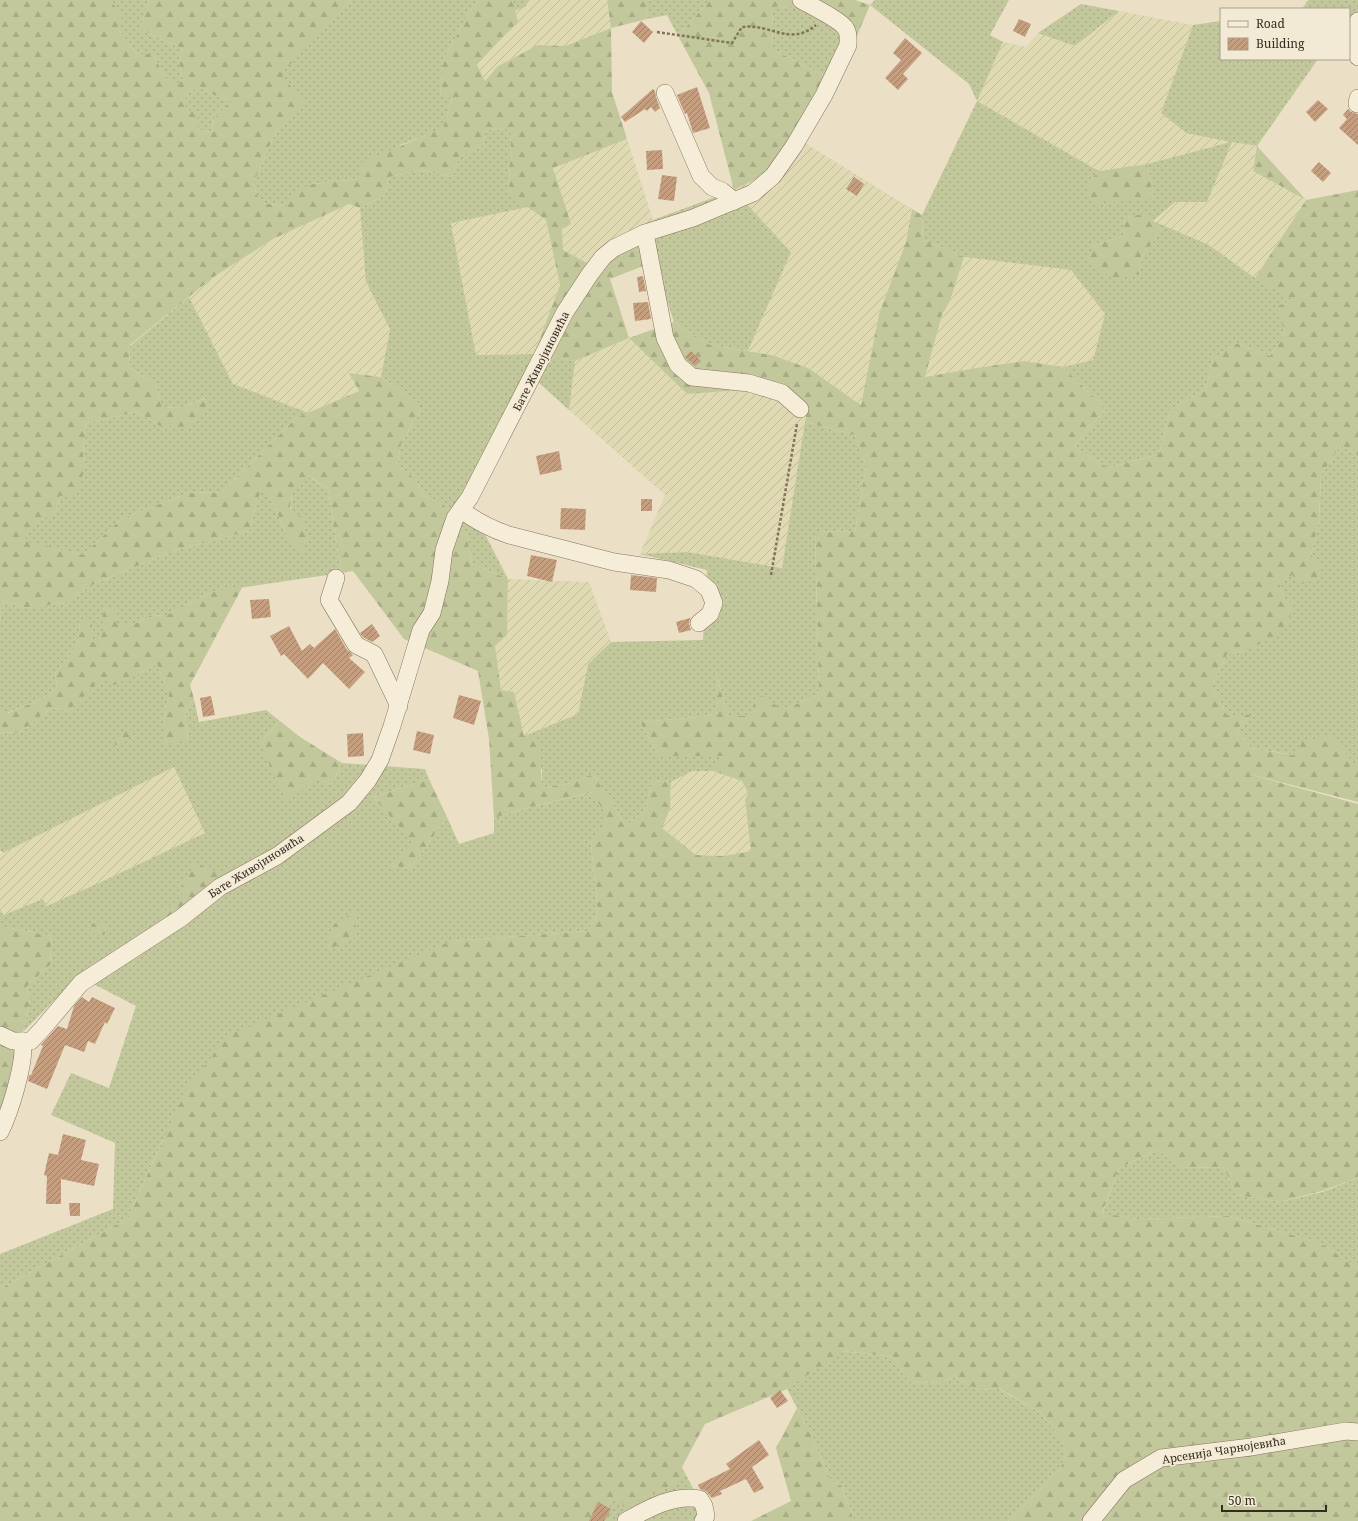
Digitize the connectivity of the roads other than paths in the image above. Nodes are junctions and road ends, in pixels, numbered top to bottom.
1 (801, 0) edge
2 (1358, 21) edge
3 (1358, 57) edge
4 (665, 93) dead end
5 (734, 201) junction
6 (645, 232) junction
7 (800, 409) road end
8 (460, 510) junction
9 (336, 578) dead end
10 (699, 623) dead end
11 (399, 706) junction
12 (0, 1035) edge
13 (22, 1041) junction
14 (0, 1132) edge
15 (1358, 1432) edge
16 (626, 1521) edge
17 (702, 1521) edge
18 (1091, 1521) edge

1 - 5 street, Бате Живојиновића
2 - 3 street
4 - 5 street
5 - 6 street, Бате Живојиновића
6 - 7 street
6 - 8 street, Бате Живојиновића
8 - 10 street
8 - 11 street, Бате Живојиновића
9 - 11 street
11 - 13 street, Бате Живојиновића
12 - 13 street
13 - 14 street
15 - 18 street, Арсенија Чарнојевића
16 - 17 street

